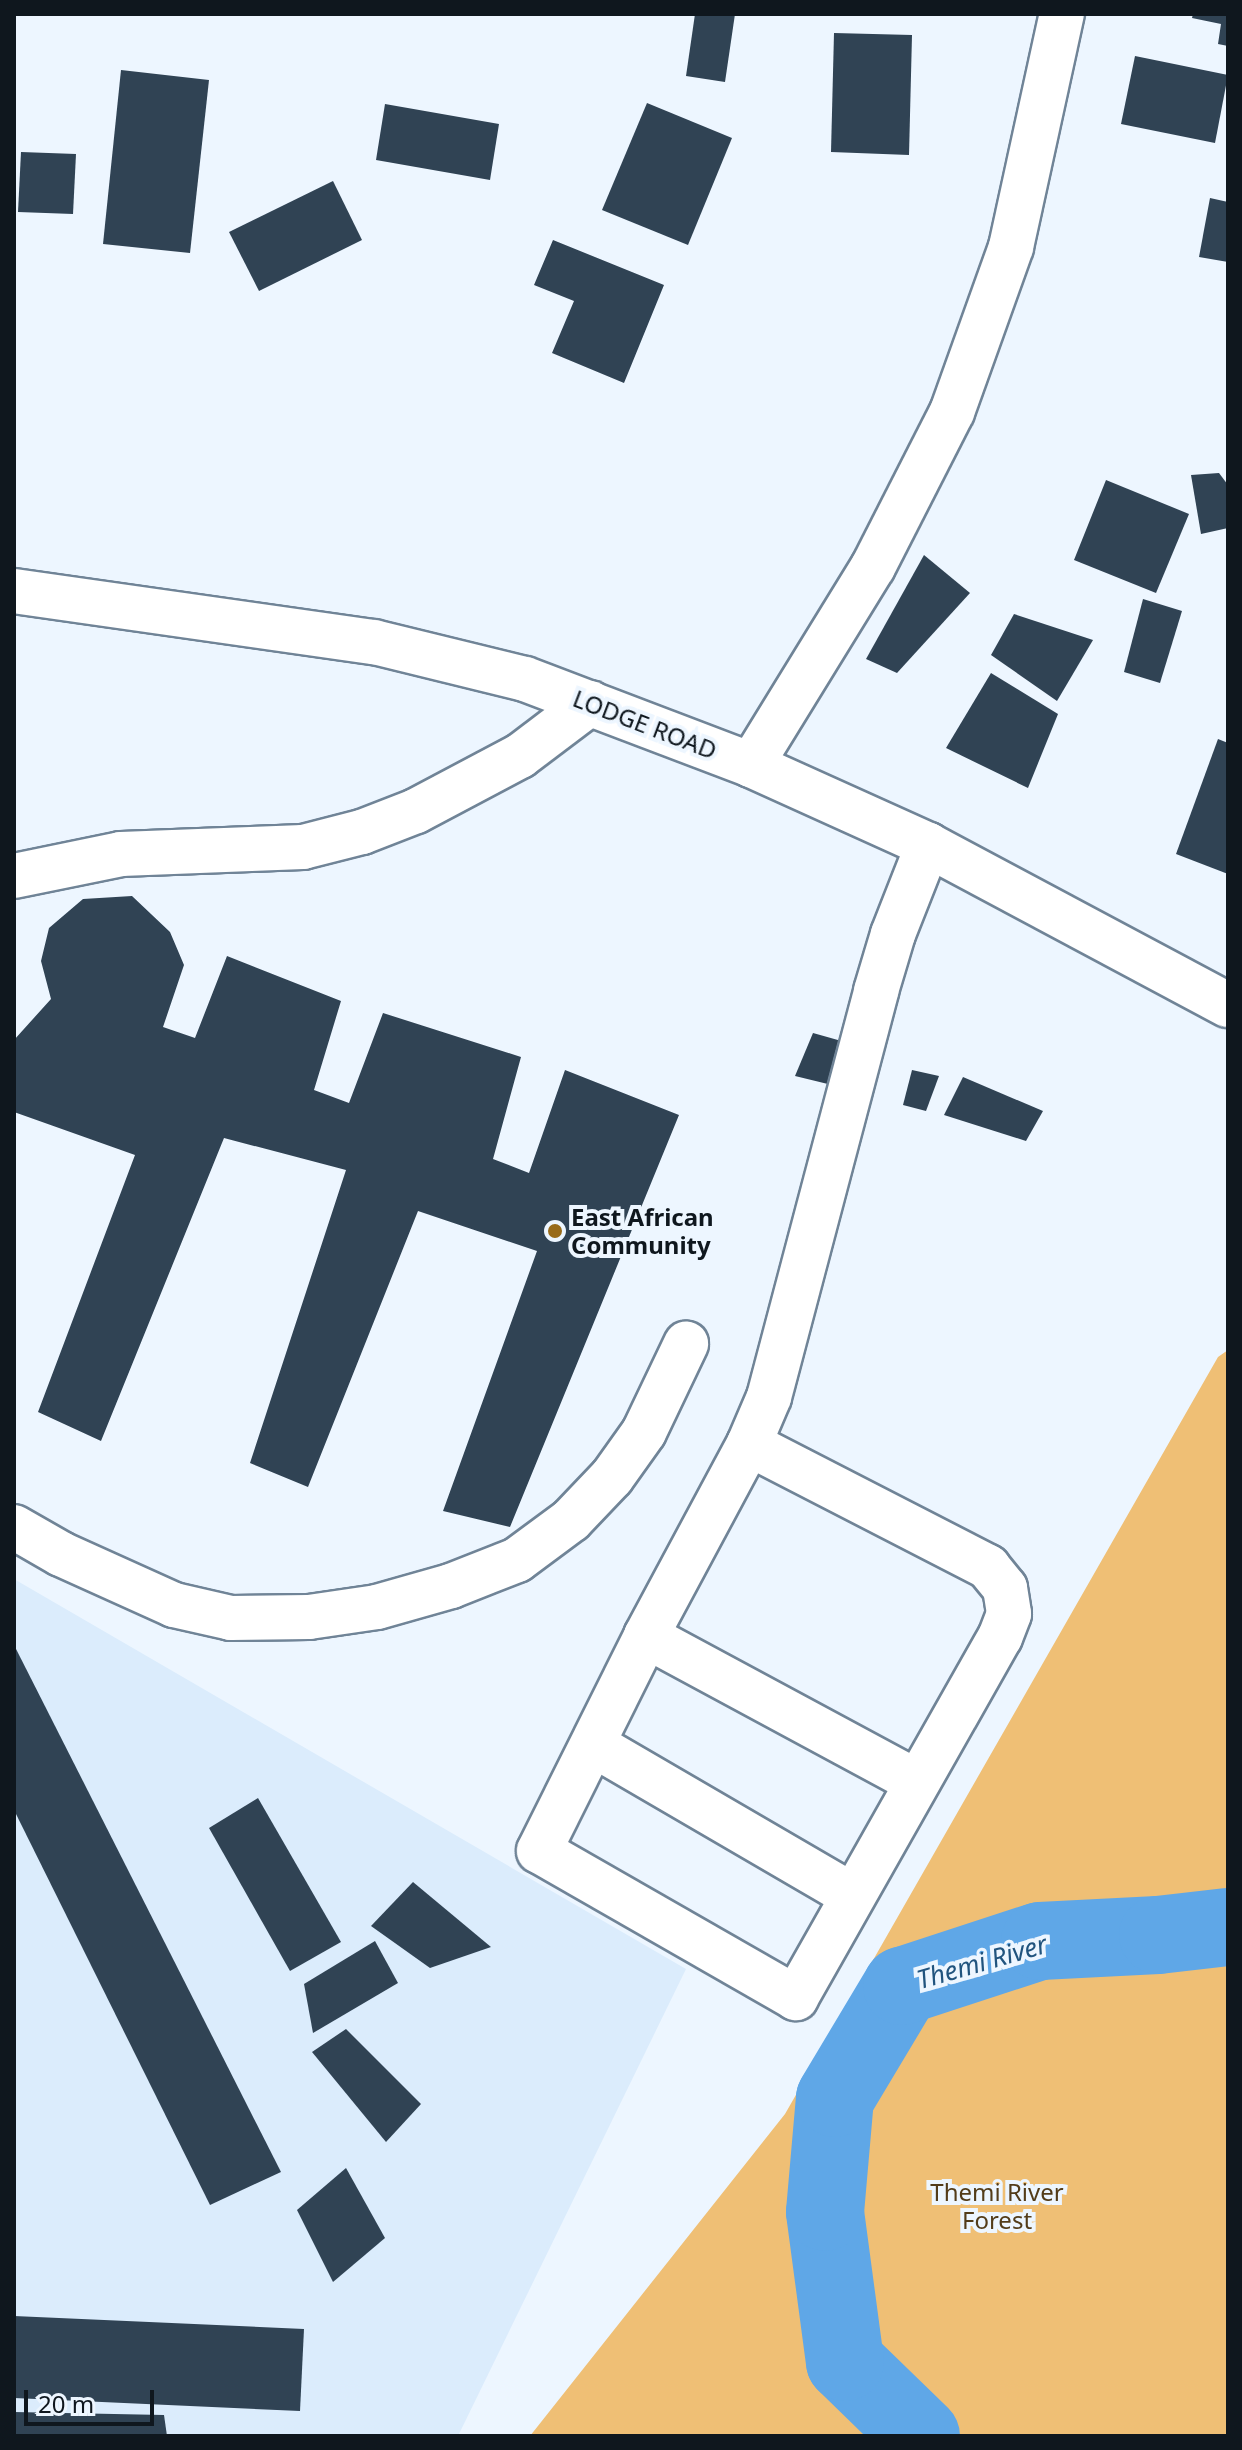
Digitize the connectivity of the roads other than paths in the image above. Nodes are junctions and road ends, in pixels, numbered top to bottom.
1 (1062, 14) edge
2 (14, 591) edge
3 (590, 703) junction
4 (751, 765) junction
5 (928, 845) junction
6 (14, 876) edge
7 (1228, 1005) edge
8 (686, 1344) dead end
9 (749, 1444) junction
10 (14, 1527) edge
11 (646, 1636) junction
12 (594, 1745) junction
13 (917, 1782) junction
14 (852, 1895) junction

1 - 4 street
2 - 3 street, LODGE ROAD
3 - 4 street, LODGE ROAD
3 - 6 street
4 - 5 street, LODGE ROAD
5 - 7 street, LODGE ROAD
5 - 9 street
8 - 10 street
9 - 11 street
9 - 13 street
11 - 12 street
11 - 13 street
12 - 14 street
12 - 14 street
13 - 14 street

